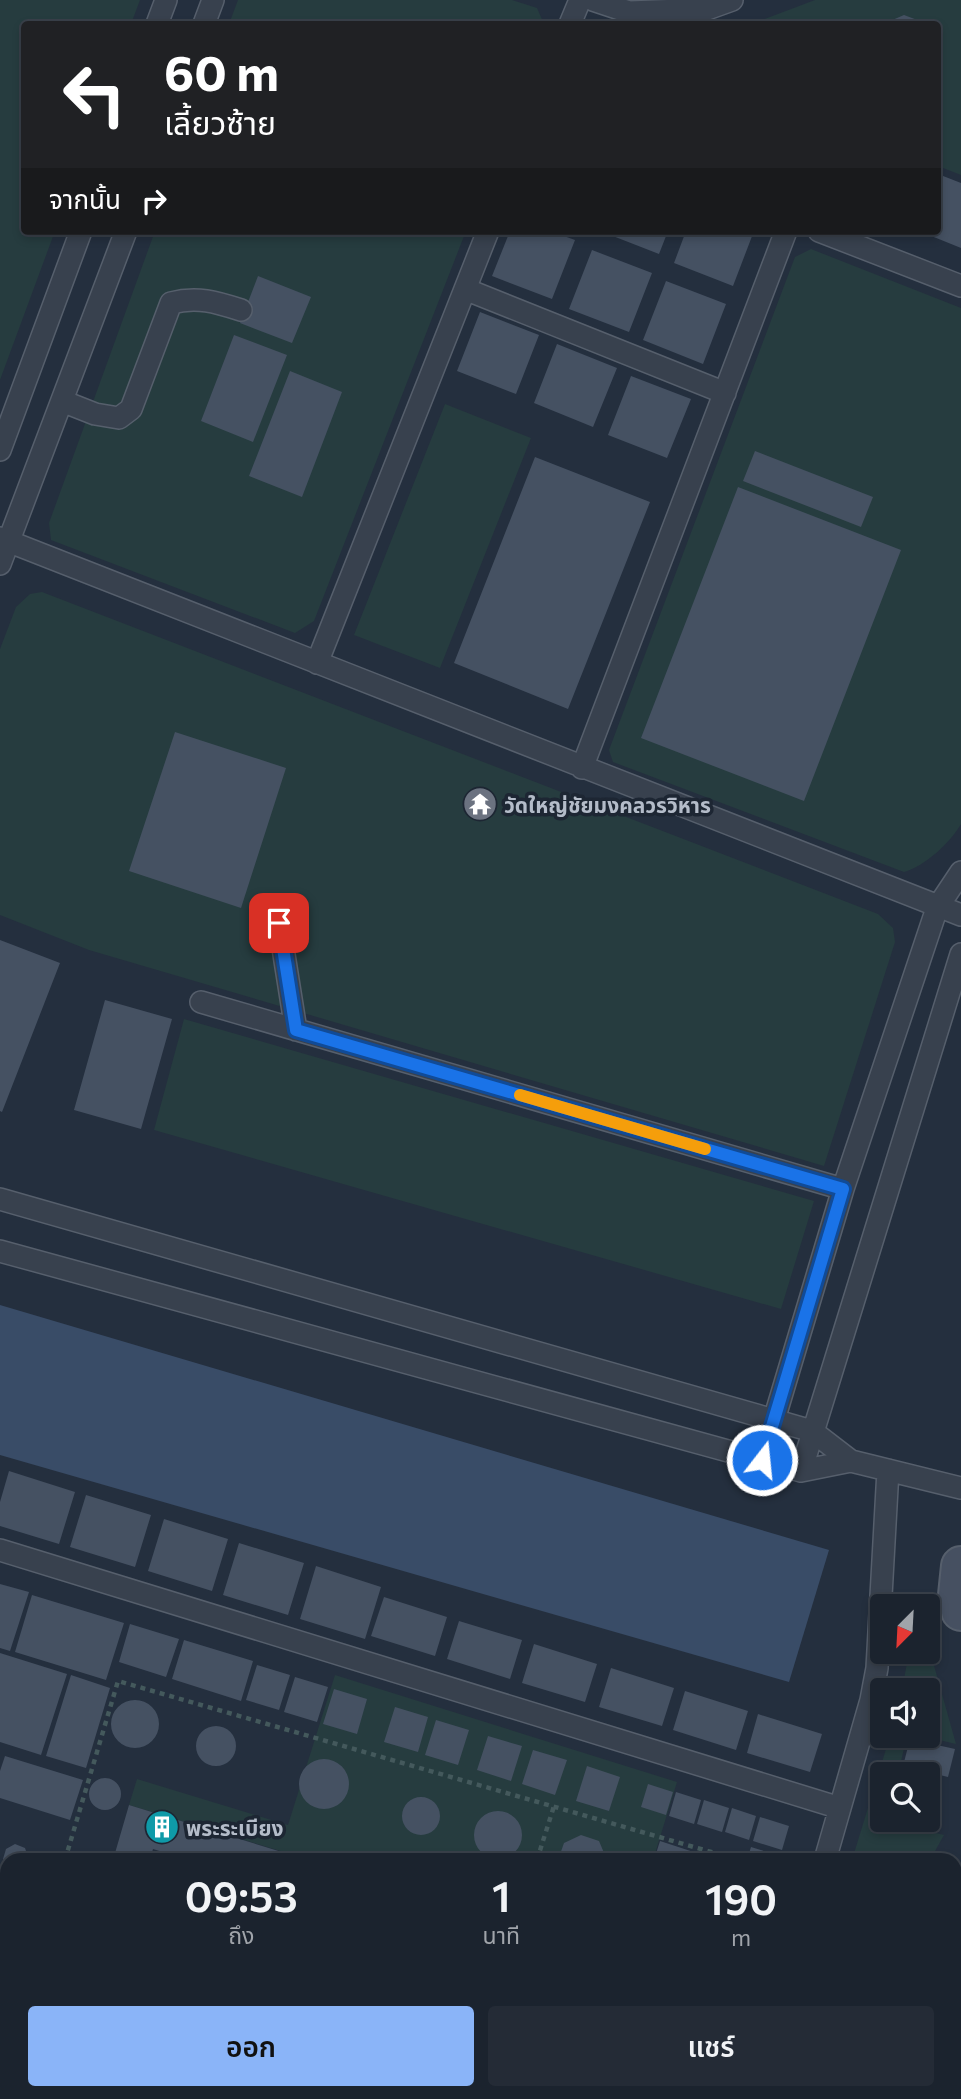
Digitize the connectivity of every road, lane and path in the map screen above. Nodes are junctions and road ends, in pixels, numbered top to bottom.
1 (166, 0) edge
2 (213, 0) edge
3 (580, 0) edge
4 (593, 0) edge
5 (732, 0) edge
6 (158, 21) edge
7 (205, 21) edge
8 (571, 21) edge
9 (80, 235) edge
10 (124, 235) edge
11 (486, 235) edge
12 (784, 235) edge
13 (829, 235) edge
14 (961, 286) edge
15 (465, 289) junction
16 (241, 310) dead end
17 (725, 393) junction
18 (62, 401) junction
19 (0, 450) edge
20 (4, 540) edge
21 (0, 564) edge
22 (317, 663) junction
23 (582, 768) junction
24 (961, 872) edge
25 (937, 908) junction
26 (961, 915) edge
27 (279, 923) dead end
28 (961, 954) edge
29 (201, 1002) dead end
30 (296, 1030) junction
31 (843, 1189) junction
32 (0, 1199) edge
33 (0, 1251) edge
34 (774, 1420) junction
35 (812, 1431) junction
36 (762, 1460) junction
37 (851, 1461) junction
38 (887, 1470) junction
39 (801, 1471) junction
40 (961, 1488) edge
41 (0, 1550) edge
42 (961, 1566) edge
43 (961, 1611) edge
44 (554, 1807) junction
45 (840, 1808) junction
46 (67, 1853) edge
47 (539, 1853) edge
48 (715, 1853) edge
49 (827, 1853) edge

1 - 6 lane
2 - 7 lane
3 - 8 lane
4 - 5 lane
9 - 19 lane
10 - 18 lane
11 - 15 lane
12 - 17 lane
13 - 14 lane
15 - 17 lane
15 - 22 lane
16 - 18 lane
17 - 23 lane
18 - 20 lane
20 - 21 lane
20 - 22 lane
22 - 23 lane
23 - 25 lane
24 - 25 lane
25 - 26 lane
25 - 31 lane
27 - 30 lane
28 - 35 lane
29 - 30 lane
30 - 31 lane
31 - 34 lane
32 - 34 lane
33 - 36 lane
34 - 35 lane
34 - 36 lane
35 - 37 lane
35 - 39 lane
36 - 39 lane
37 - 38 lane
37 - 39 lane
38 - 40 lane
38 - 45 lane
41 - 45 lane
42 - 43 street
44 - 46 path
44 - 47 path
44 - 48 path
45 - 49 lane

